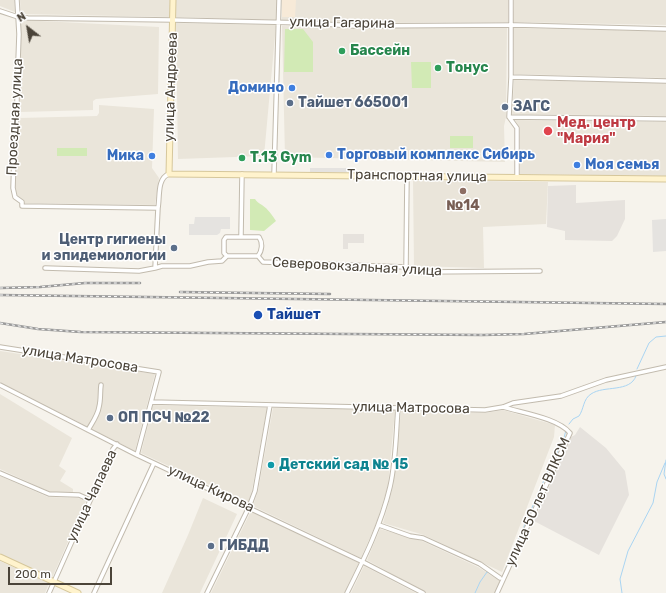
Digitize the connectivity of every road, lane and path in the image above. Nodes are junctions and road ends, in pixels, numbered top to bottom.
1 (17, 0) edge
2 (173, 0) edge
3 (279, 0) edge
4 (511, 0) edge
5 (0, 11) edge
6 (18, 17) junction
7 (173, 20) junction
8 (279, 23) junction
9 (510, 25) junction
10 (666, 29) edge
11 (511, 77) junction
12 (666, 81) edge
13 (509, 117) junction
14 (666, 119) edge
15 (169, 174) junction
16 (242, 174) junction
17 (274, 174) junction
18 (407, 176) junction
19 (517, 177) junction
20 (666, 179) edge
21 (158, 208) junction
22 (241, 236) junction
23 (227, 256) junction
24 (258, 256) junction
25 (406, 267) junction
26 (45, 268) dead end
27 (155, 268) junction
28 (540, 271) dead end
29 (0, 347) edge
30 (666, 367) edge
31 (101, 384) dead end
32 (0, 385) edge
33 (150, 402) junction
34 (270, 405) junction
35 (398, 407) junction
36 (503, 407) junction
37 (88, 430) junction
38 (117, 444) junction
39 (137, 455) junction
40 (154, 463) junction
41 (0, 473) edge
42 (90, 500) junction
43 (249, 507) junction
44 (379, 525) junction
45 (0, 557) edge
46 (363, 562) junction
47 (500, 578) dead end
48 (53, 582) junction
49 (49, 593) edge
50 (78, 593) edge
51 (94, 593) edge
52 (207, 593) edge
53 (347, 593) edge
54 (423, 593) edge
55 (497, 593) edge

1 - 6 street, Проездная улица
2 - 7 street, улица Андреева
3 - 8 street
4 - 9 street
5 - 6 street, улица Гагарина
6 - 7 street, улица Гагарина
6 - 21 street, Проездная улица
7 - 8 street, улица Гагарина
7 - 15 street, улица Андреева
8 - 9 street, улица Гагарина
8 - 17 street
9 - 10 street, улица Гагарина
9 - 11 street
11 - 12 street
11 - 13 street
13 - 14 street
13 - 19 street
15 - 16 street, Транспортная улица
15 - 21 street
16 - 17 street, Транспортная улица
16 - 22 street
17 - 18 street, Транспортная улица
18 - 19 street, Транспортная улица
18 - 25 street
19 - 20 street, Транспортная улица
21 - 27 street
22 - 23 street
22 - 24 street
23 - 24 street, Северовокзальная улица
23 - 27 street, Северовокзальная улица
24 - 25 street, Северовокзальная улица
25 - 28 street, Северовокзальная улица
26 - 27 street, Северовокзальная улица
29 - 33 street, улица Матросова
30 - 36 street, улица Матросова
31 - 37 street
32 - 37 street, улица Кирова
33 - 34 street, улица Матросова
33 - 39 street
34 - 35 street, улица Матросова
34 - 43 street
35 - 36 street, улица Матросова
35 - 44 street
36 - 55 street, улица 50 лет ВЛКСМ
37 - 38 street, улица Кирова
38 - 39 street, улица Кирова
38 - 42 street, улица Чапаева
39 - 40 street, улица Кирова
40 - 43 street, улица Кирова
40 - 51 street
41 - 42 street
42 - 48 street, улица Чапаева
43 - 46 street, улица Кирова
43 - 52 street
44 - 46 street
44 - 47 street
45 - 48 street
46 - 53 street
46 - 54 street, улица Кирова
48 - 49 street, улица Чапаева
48 - 50 street

